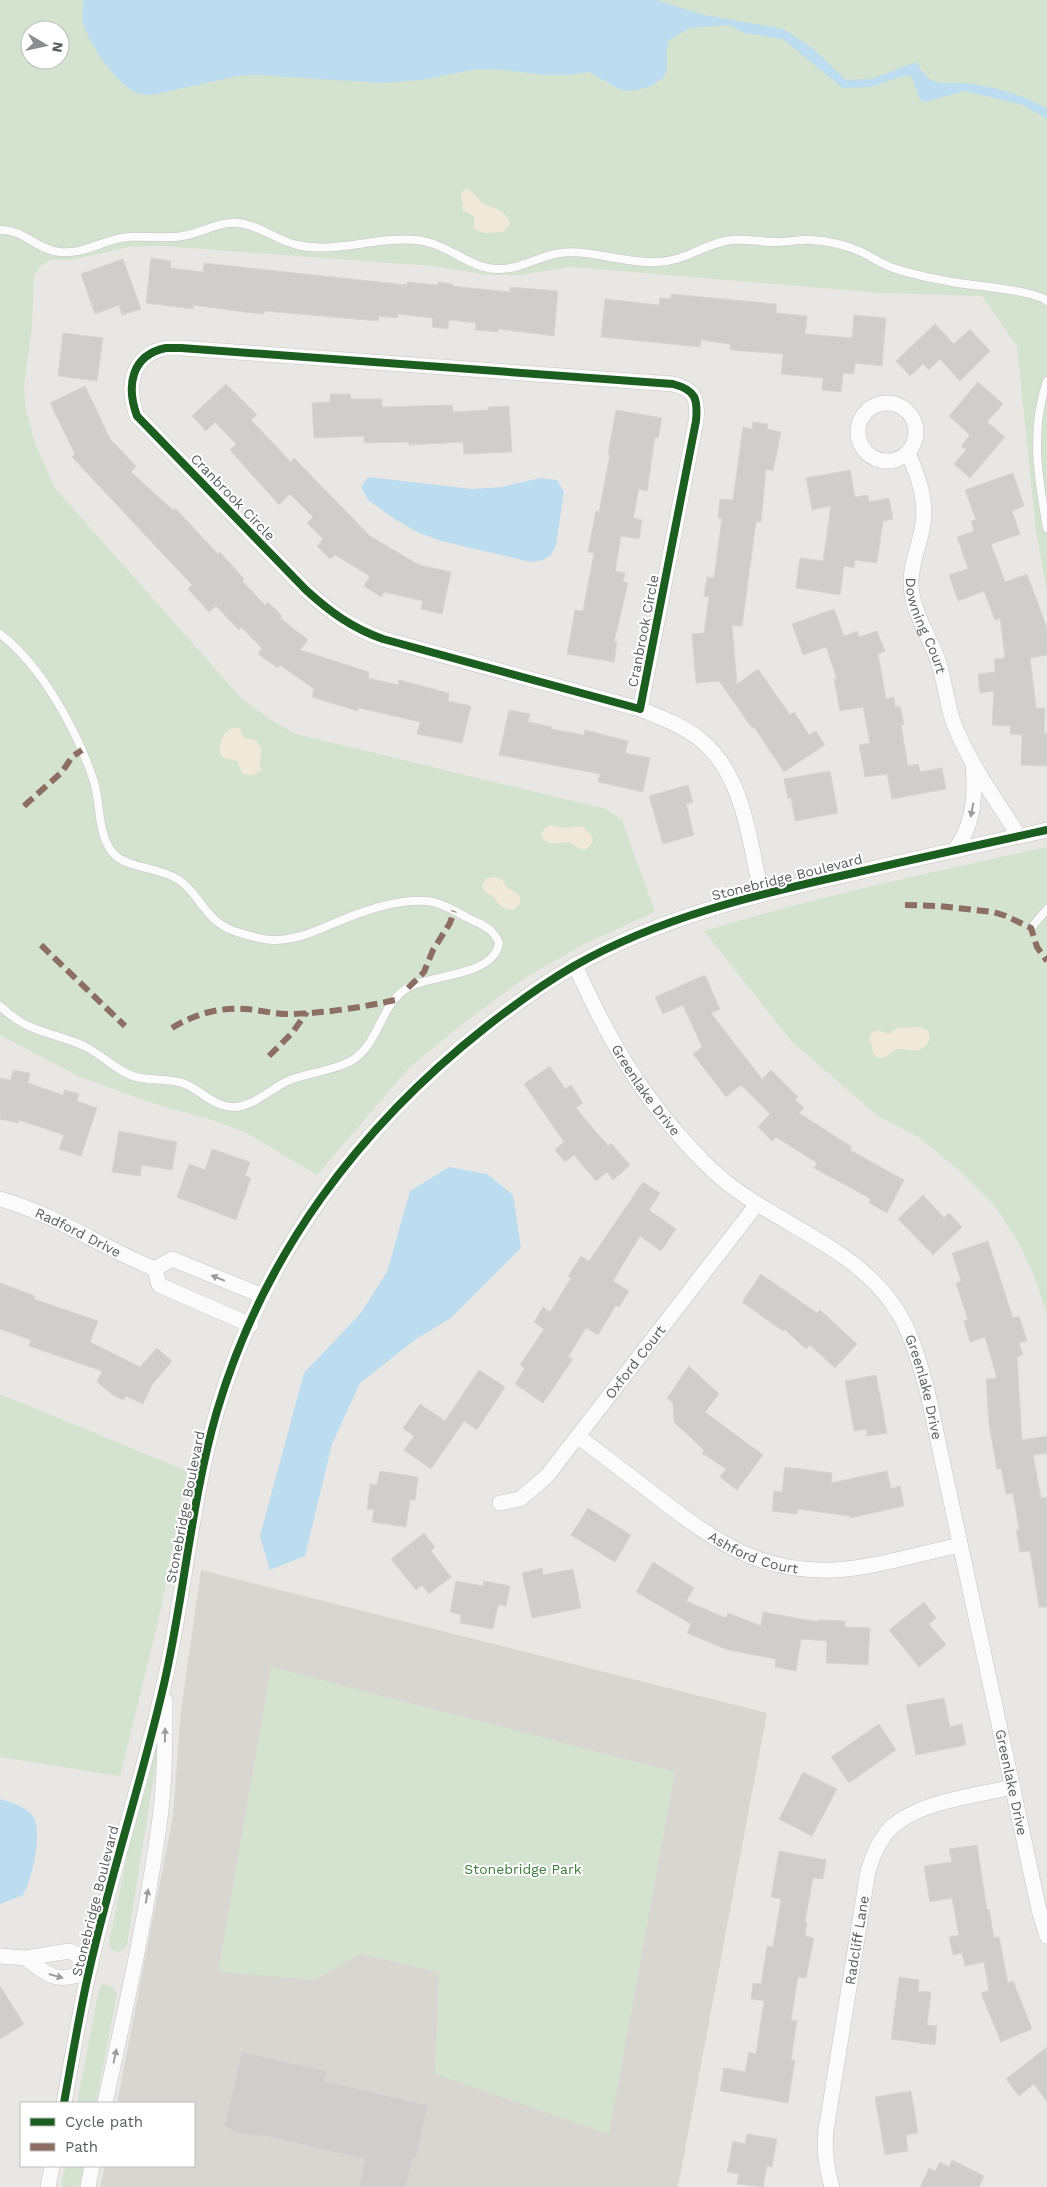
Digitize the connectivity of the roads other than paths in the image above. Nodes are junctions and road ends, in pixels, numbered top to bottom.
1 (0, 230) edge
2 (1047, 300) edge
3 (1047, 381) edge
4 (908, 453) dead end
5 (1047, 528) edge
6 (0, 634) edge
7 (640, 709) junction
8 (973, 765) junction
9 (1047, 830) edge
10 (1019, 836) junction
11 (955, 850) junction
12 (762, 893) junction
13 (1047, 909) edge
14 (1031, 928) dead end
15 (575, 965) junction
16 (0, 1006) edge
17 (0, 1199) edge
18 (757, 1204) junction
19 (155, 1270) junction
20 (263, 1296) junction
21 (250, 1325) junction
22 (579, 1437) junction
23 (500, 1503) dead end
24 (960, 1545) junction
25 (166, 1676) junction
26 (1013, 1787) junction
27 (1047, 1936) edge
28 (0, 1956) edge
29 (26, 1958) junction
30 (89, 1969) junction
31 (64, 2102) edge
32 (105, 2102) edge
33 (52, 2167) edge
34 (92, 2167) edge
35 (48, 2187) edge
36 (88, 2187) edge
37 (832, 2187) edge

1 - 2 lane
3 - 5 lane
4 - 8 street, Downing Court
6 - 16 lane
7 - 7 street, Cranbrook Circle
7 - 12 street, Cranbrook Circle
8 - 10 street, Downing Court
8 -> 11 street, Downing Court
9 - 10 street, Stonebridge Boulevard
10 - 11 street, Stonebridge Boulevard
11 - 12 street, Stonebridge Boulevard
12 - 15 street, Stonebridge Boulevard
13 - 14 lane
15 - 18 street, Greenlake Drive
15 - 20 street, Stonebridge Boulevard
17 - 19 street, Radford Drive
18 - 22 street, Oxford Court
18 - 24 street, Greenlake Drive
20 -> 19 street
19 - 21 street
20 - 21 street, Stonebridge Boulevard
21 - 25 street, Stonebridge Boulevard
22 - 23 street, Oxford Court
22 - 24 street, Ashford Court
24 - 26 street, Greenlake Drive
25 - 30 street, Stonebridge Boulevard
32 -> 25 street, Stonebridge Boulevard
26 - 27 street, Greenlake Drive
26 - 37 street, Radcliff Lane
28 - 29 street
29 - 30 street
29 -> 30 street
30 - 31 street, Stonebridge Boulevard
33 - 35 street
34 - 36 street

